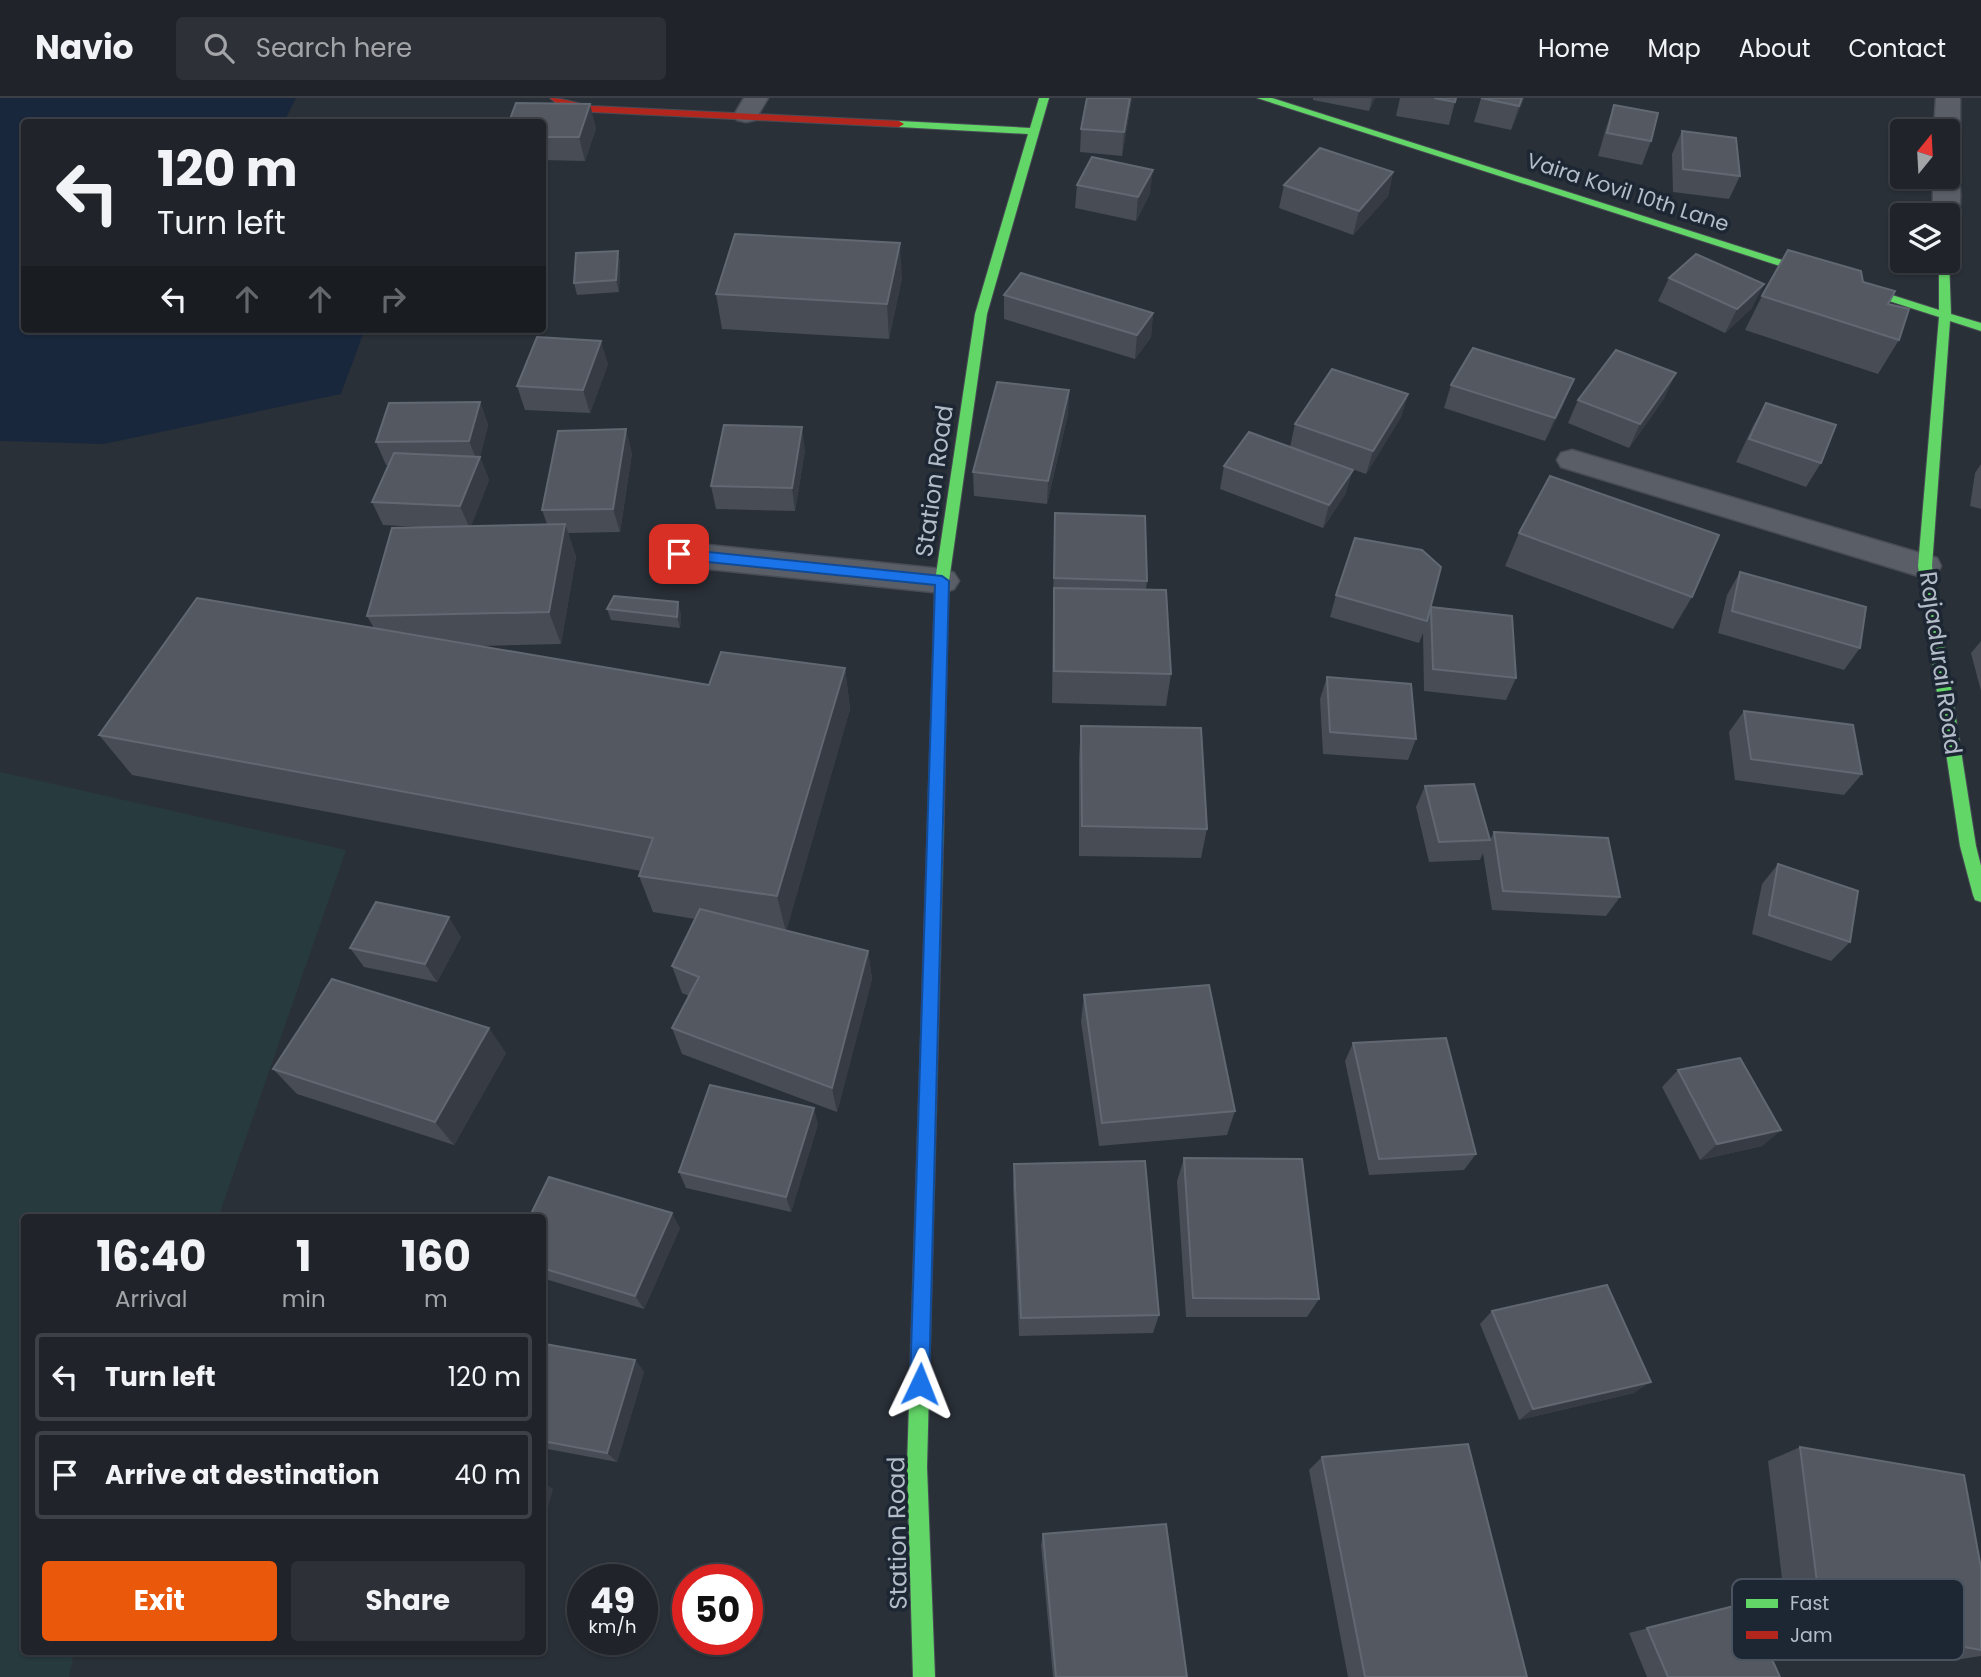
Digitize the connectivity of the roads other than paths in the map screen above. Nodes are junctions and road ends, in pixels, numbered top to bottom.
1 (555, 98) edge
2 (1044, 98) edge
3 (1262, 98) edge
4 (1948, 98) edge
5 (751, 106) edge
6 (1947, 119) edge
7 (1035, 131) junction
8 (1945, 273) edge
9 (1945, 315) junction
10 (1981, 327) edge
11 (1572, 460) dead end
12 (679, 554) dead end
13 (1925, 566) junction
14 (942, 581) junction
15 (1974, 849) edge
16 (1981, 895) edge
17 (924, 1677) edge

1 - 5 street
2 - 7 street, Station Road
3 - 9 street, Vaira Kovil 10th Lane
4 - 6 street
5 - 7 street
7 - 14 street, Station Road
8 - 9 street, Rajadurai Road
9 - 10 street, Vaira Kovil 10th Lane
9 - 13 street, Rajadurai Road
11 - 13 street
12 - 14 street
13 - 15 street, Rajadurai Road
14 - 17 street, Station Road
15 - 16 street, Rajadurai Road

